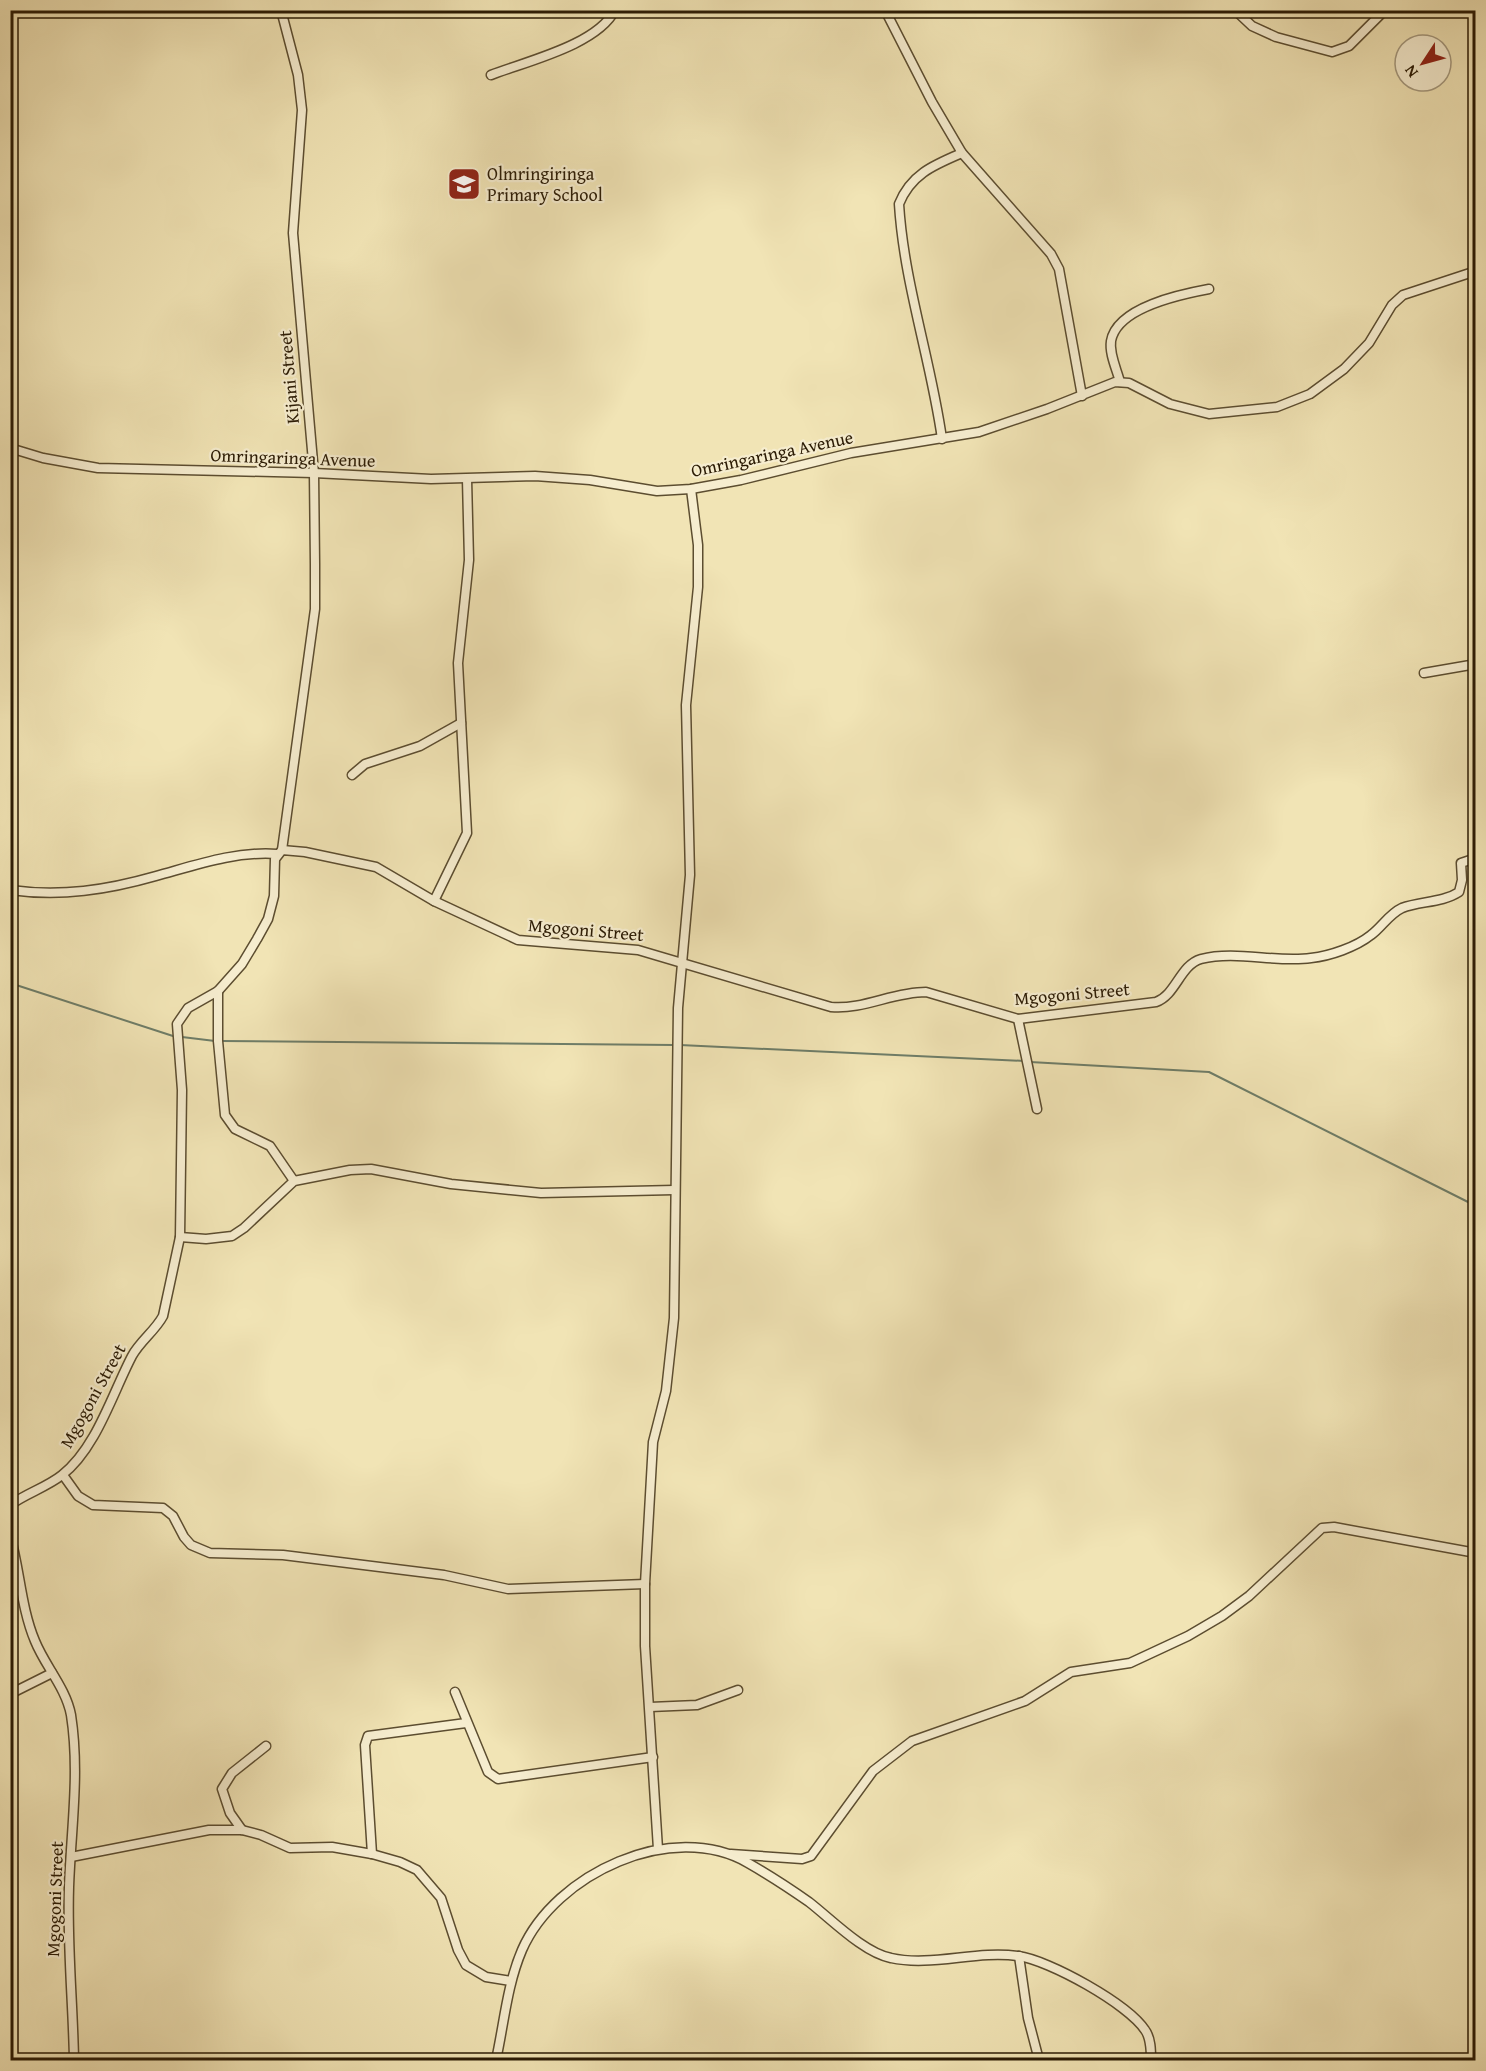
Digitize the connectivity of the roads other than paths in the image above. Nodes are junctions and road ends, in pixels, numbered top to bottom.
1 (280, 10) edge
2 (615, 10) edge
3 (885, 10) edge
4 (1235, 10) edge
5 (1385, 10) edge
6 (491, 75) dead end
7 (962, 153) junction
8 (1476, 271) edge
9 (1209, 289) dead end
10 (1120, 382) junction
11 (1082, 396) junction
12 (942, 438) junction
13 (10, 448) edge
14 (314, 472) junction
15 (467, 479) junction
16 (691, 489) junction
17 (1476, 664) edge
18 (1424, 673) dead end
19 (461, 723) junction
20 (352, 776) dead end
21 (280, 852) junction
22 (1476, 858) edge
23 (10, 890) edge
24 (434, 901) junction
25 (683, 963) junction
26 (218, 991) junction
27 (1018, 1019) junction
28 (1037, 1109) dead end
29 (294, 1181) junction
30 (674, 1190) junction
31 (180, 1237) junction
32 (63, 1475) junction
33 (10, 1505) edge
34 (10, 1535) edge
35 (1476, 1553) edge
36 (645, 1584) junction
37 (52, 1673) junction
38 (738, 1690) dead end
39 (455, 1692) dead end
40 (10, 1694) edge
41 (650, 1707) junction
42 (466, 1723) junction
43 (266, 1746) dead end
44 (653, 1757) junction
45 (242, 1830) junction
46 (658, 1849) junction
47 (372, 1854) junction
48 (731, 1854) junction
49 (71, 1857) junction
50 (1019, 1956) junction
51 (511, 1981) junction
52 (74, 2061) edge
53 (496, 2061) edge
54 (1039, 2061) edge
55 (1151, 2061) edge

1 - 14 street, Kijani Street
2 - 6 street
3 - 7 street
4 - 5 street
7 - 11 street
7 - 12 street
8 - 10 street
9 - 10 street
10 - 11 street, Omringaringa Avenue
11 - 12 street, Omringaringa Avenue
12 - 16 street, Omringaringa Avenue
13 - 14 street, Omringaringa Avenue
14 - 15 street, Omringaringa Avenue
14 - 21 street, Kijani Street
15 - 16 street, Omringaringa Avenue
15 - 19 street
16 - 25 street
17 - 18 street
19 - 20 street
19 - 24 street
21 - 23 street
21 - 24 street, Mgogoni Street
21 - 26 street, Mgogoni Street
22 - 27 street, Mgogoni Street
24 - 25 street, Mgogoni Street
25 - 27 street, Mgogoni Street
25 - 30 street
26 - 29 street
26 - 31 street, Mgogoni Street
27 - 28 street
29 - 30 street
29 - 31 street
30 - 36 street
31 - 32 street, Mgogoni Street
32 - 33 street, Mgogoni Street
32 - 36 street
34 - 37 street, Mgogoni Street
35 - 48 street
36 - 41 street
37 - 40 street
37 - 49 street, Mgogoni Street
38 - 41 street
39 - 42 street
41 - 44 street
42 - 44 street
42 - 47 street
43 - 45 street
44 - 46 street
45 - 47 street
45 - 49 street
46 - 48 street
46 - 51 street
47 - 51 street
48 - 50 street
49 - 52 street, Mgogoni Street
50 - 54 street
50 - 55 street
51 - 53 street

